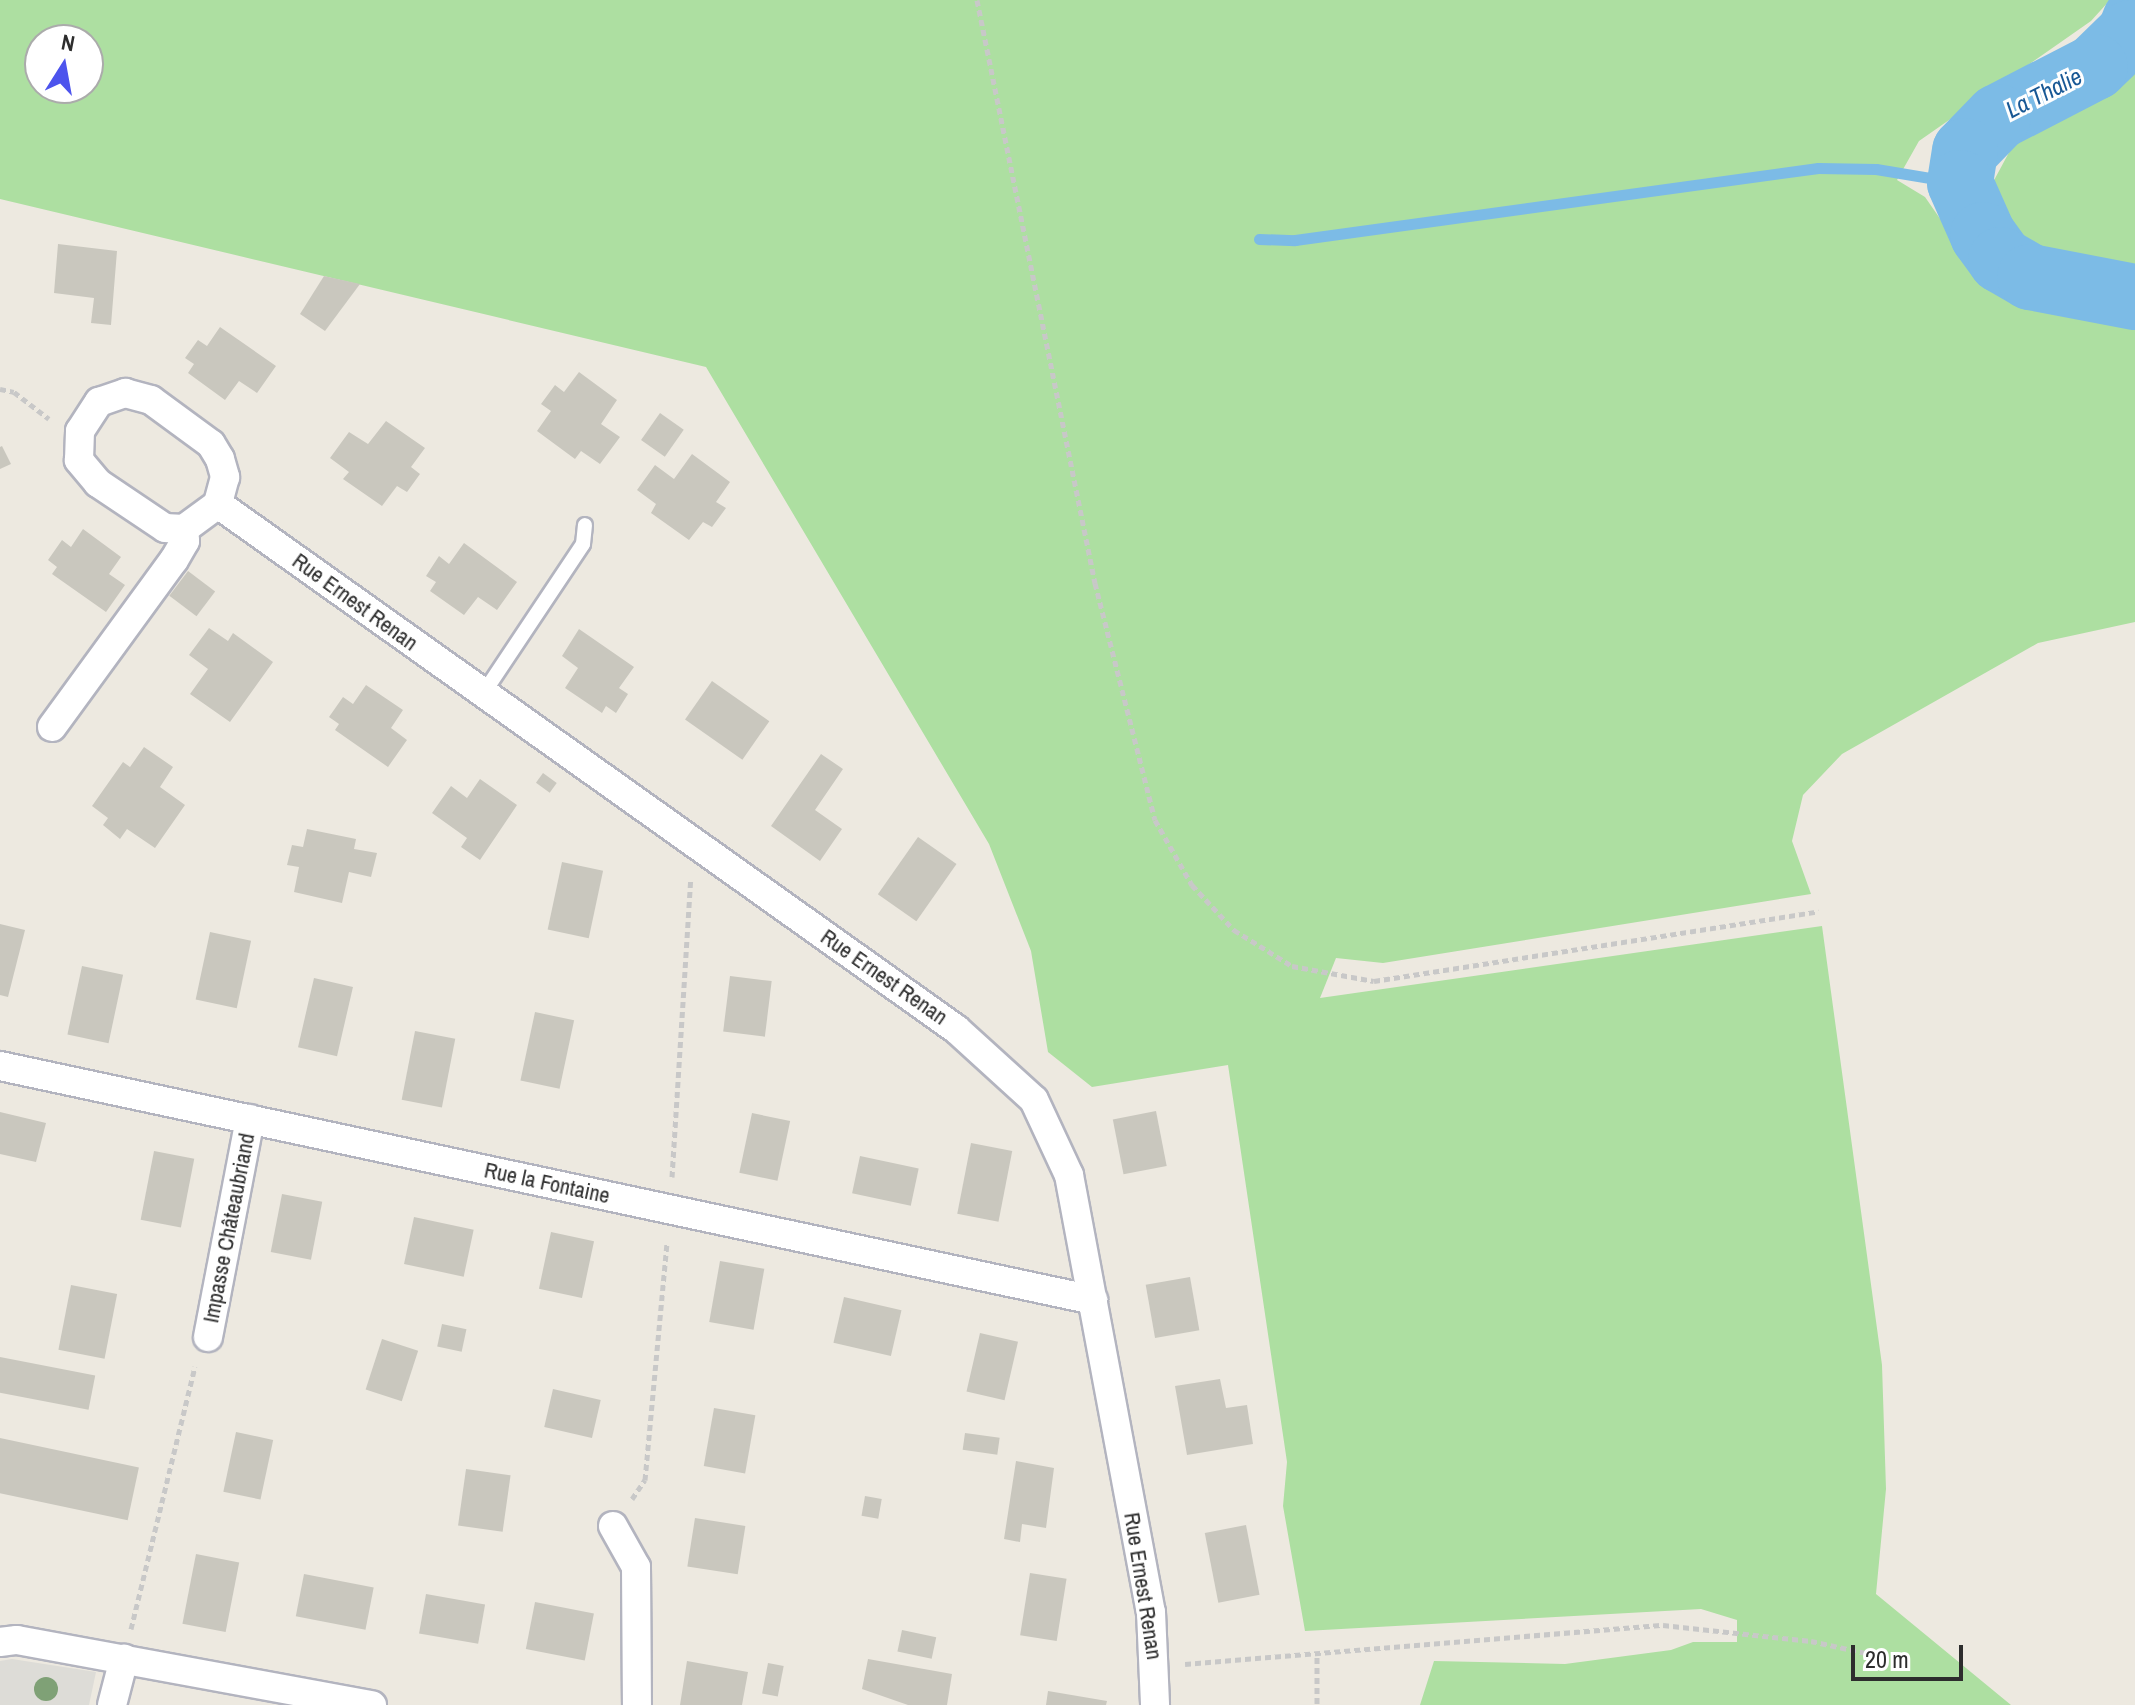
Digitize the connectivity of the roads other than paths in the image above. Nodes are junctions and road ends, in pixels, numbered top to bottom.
1 (218, 504) junction
2 (585, 525) dead end
3 (184, 529) junction
4 (483, 694) junction
5 (52, 727) dead end
6 (0, 1066) edge
7 (250, 1119) junction
8 (1093, 1300) junction
9 (208, 1337) road end
10 (613, 1526) dead end
11 (0, 1642) edge
12 (124, 1659) junction
13 (112, 1705) edge
14 (372, 1705) edge
15 (637, 1705) edge
16 (1155, 1705) edge

1 - 3 street
1 - 3 street
1 - 4 street, Rue Ernest Renan
2 - 4 lane
3 - 5 street
4 - 8 street, Rue Ernest Renan
6 - 7 street, Rue la Fontaine
7 - 8 street, Rue la Fontaine
7 - 9 street, Impasse Châteaubriand
8 - 16 street, Rue Ernest Renan
10 - 15 street
11 - 12 street
12 - 13 street
12 - 14 street

